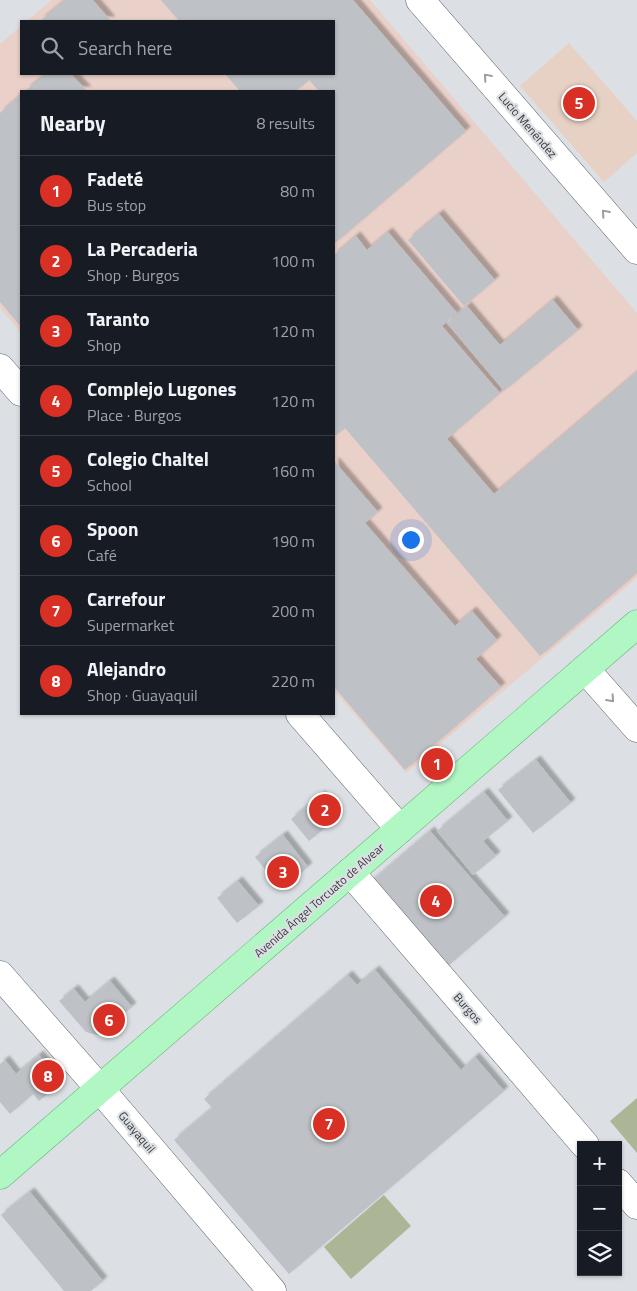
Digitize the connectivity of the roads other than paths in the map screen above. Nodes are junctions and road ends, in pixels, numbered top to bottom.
1 (420, 0) edge
2 (637, 250) edge
3 (0, 368) edge
4 (20, 391) edge
5 (637, 624) edge
6 (585, 669) junction
7 (301, 715) edge
8 (637, 728) edge
9 (400, 829) junction
10 (350, 872) junction
11 (0, 974) edge
12 (100, 1089) junction
13 (582, 1141) edge
14 (0, 1175) edge
15 (621, 1186) edge
16 (637, 1205) edge
17 (272, 1291) edge

2 -> 1 street, Lucio Menéndez
3 - 4 street
5 - 6 main road, Avenida Ángel Torcuato de Alvear
6 -> 8 street
6 - 9 main road, Avenida Ángel Torcuato de Alvear
7 - 9 street
9 - 10 main road, Avenida Ángel Torcuato de Alvear
10 - 12 main road, Avenida Ángel Torcuato de Alvear
10 - 13 street, Burgos
11 - 12 street, Guayaquil
12 - 14 main road, Avenida Ángel Torcuato de Alvear
12 - 17 street, Guayaquil
15 - 16 street

